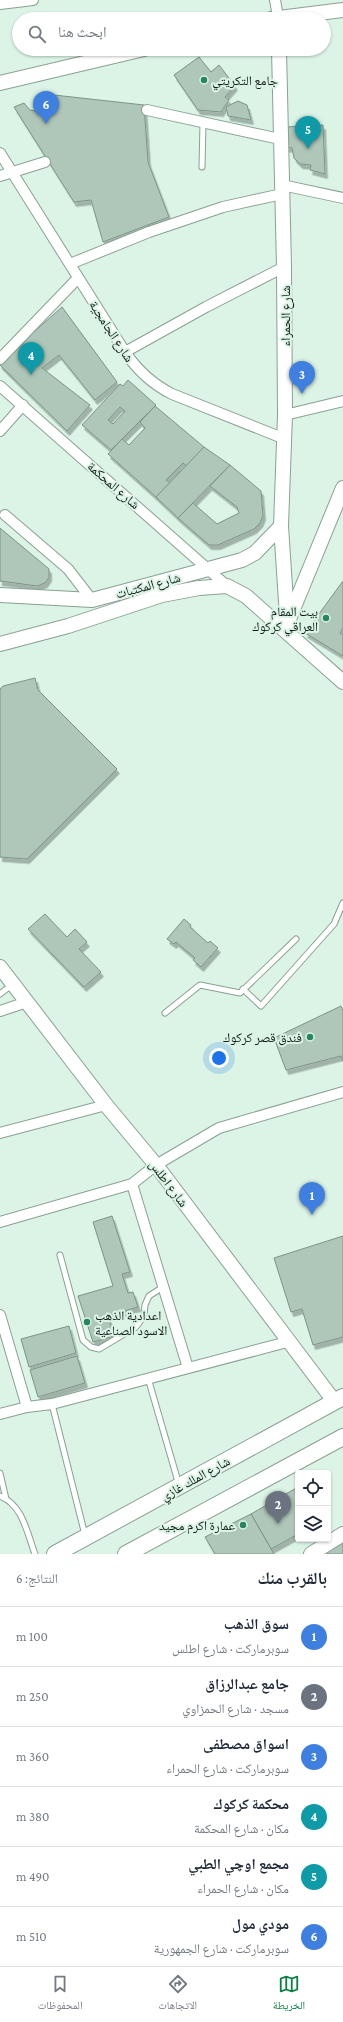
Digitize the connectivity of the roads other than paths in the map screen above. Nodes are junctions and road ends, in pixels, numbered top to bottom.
1 (33, 0) edge
2 (275, 0) edge
3 (0, 4) edge
4 (343, 10) edge
5 (276, 12) edge
6 (326, 12) edge
7 (114, 56) edge
8 (279, 56) edge
9 (0, 83) edge
10 (147, 110) dead end
11 (203, 123) junction
12 (280, 139) junction
13 (0, 153) edge
14 (45, 162) dead end
15 (202, 167) dead end
16 (12, 172) junction
17 (0, 176) edge
18 (282, 190) junction
19 (343, 198) edge
20 (70, 264) junction
21 (284, 267) junction
22 (78, 278) junction
23 (125, 352) junction
24 (0, 360) edge
25 (0, 386) edge
26 (343, 401) edge
27 (23, 405) junction
28 (285, 415) junction
29 (0, 431) edge
30 (286, 439) junction
31 (341, 495) edge
32 (5, 515) dead end
33 (281, 526) junction
34 (210, 569) junction
35 (232, 588) junction
36 (0, 595) edge
37 (92, 600) junction
38 (287, 627) junction
39 (0, 644) edge
40 (343, 682) edge
41 (343, 903) edge
42 (296, 939) dead end
43 (0, 967) edge
44 (14, 983) junction
45 (243, 989) junction
46 (0, 994) edge
47 (27, 1002) junction
48 (0, 1011) edge
49 (165, 1013) dead end
50 (343, 1092) edge
51 (106, 1105) junction
52 (0, 1133) edge
53 (156, 1165) junction
54 (132, 1184) junction
55 (0, 1222) edge
56 (60, 1255) dead end
57 (163, 1287) junction
58 (0, 1315) edge
59 (287, 1342) junction
60 (188, 1368) junction
61 (148, 1378) junction
62 (338, 1399) edge
63 (52, 1404) junction
64 (27, 1408) junction
65 (0, 1414) edge
66 (343, 1437) edge
67 (0, 1473) edge
68 (179, 1487) junction
69 (0, 1496) edge
70 (6, 1498) junction
71 (343, 1534) edge
72 (85, 1538) junction
73 (36, 1554) edge
74 (55, 1554) edge
75 (126, 1554) edge
76 (311, 1554) edge

1 - 3 street
2 - 5 street
4 - 6 street
7 - 9 street
8 - 12 street, شارع الحمراء
10 - 11 street
11 - 12 street
11 - 15 lane
12 - 18 street, شارع الحمراء
13 - 16 street, شارع الجامجية
14 - 16 street
16 - 17 street
16 - 20 street, شارع الجامجية
18 - 19 street
18 - 20 street
18 - 21 street, شارع الحمراء
20 - 22 street, شارع الجامجية
21 - 23 street
21 - 28 street, شارع الحمراء
22 - 23 street, شارع الجامجية
22 - 24 street
23 - 30 street, شارع الجامجية
25 - 27 street, شارع المحكمة
26 - 28 street
27 - 29 street
27 - 34 street, شارع المحكمة
28 - 30 street, شارع الحمراء
30 - 33 street, شارع الحمراء
31 - 38 street
32 - 37 street
33 - 34 street, شارع المكتبات
33 - 38 street, شارع الحمراء
34 - 35 street, شارع المحكمة
34 - 37 street, شارع المكتبات
35 - 38 street
35 - 39 street, شارع المكتبات
36 - 37 street, شارع المكتبات
38 - 40 street
41 - 45 lane
42 - 45 lane
43 - 44 street, شارع اطلس
44 - 46 lane
44 - 47 street, شارع اطلس
45 - 49 lane
47 - 48 street
47 - 51 street, شارع اطلس
50 - 53 street
51 - 52 street
51 - 53 street, شارع اطلس
53 - 54 street
53 - 59 street, شارع اطلس
54 - 55 street
54 - 57 street
56 - 57 lane
57 - 60 street
58 - 64 street
59 - 60 street
59 - 62 street, شارع اطلس
60 - 61 street
61 - 63 street
61 - 68 lane
62 - 68 main road, شارع الملك غازي
63 - 64 street
63 - 72 lane
64 - 65 street
66 - 75 main road
67 - 70 lane
68 - 72 main road, شارع الملك غازي
69 - 70 lane
70 - 73 lane
71 - 76 street
72 - 74 main road, شارع الملك غازي

